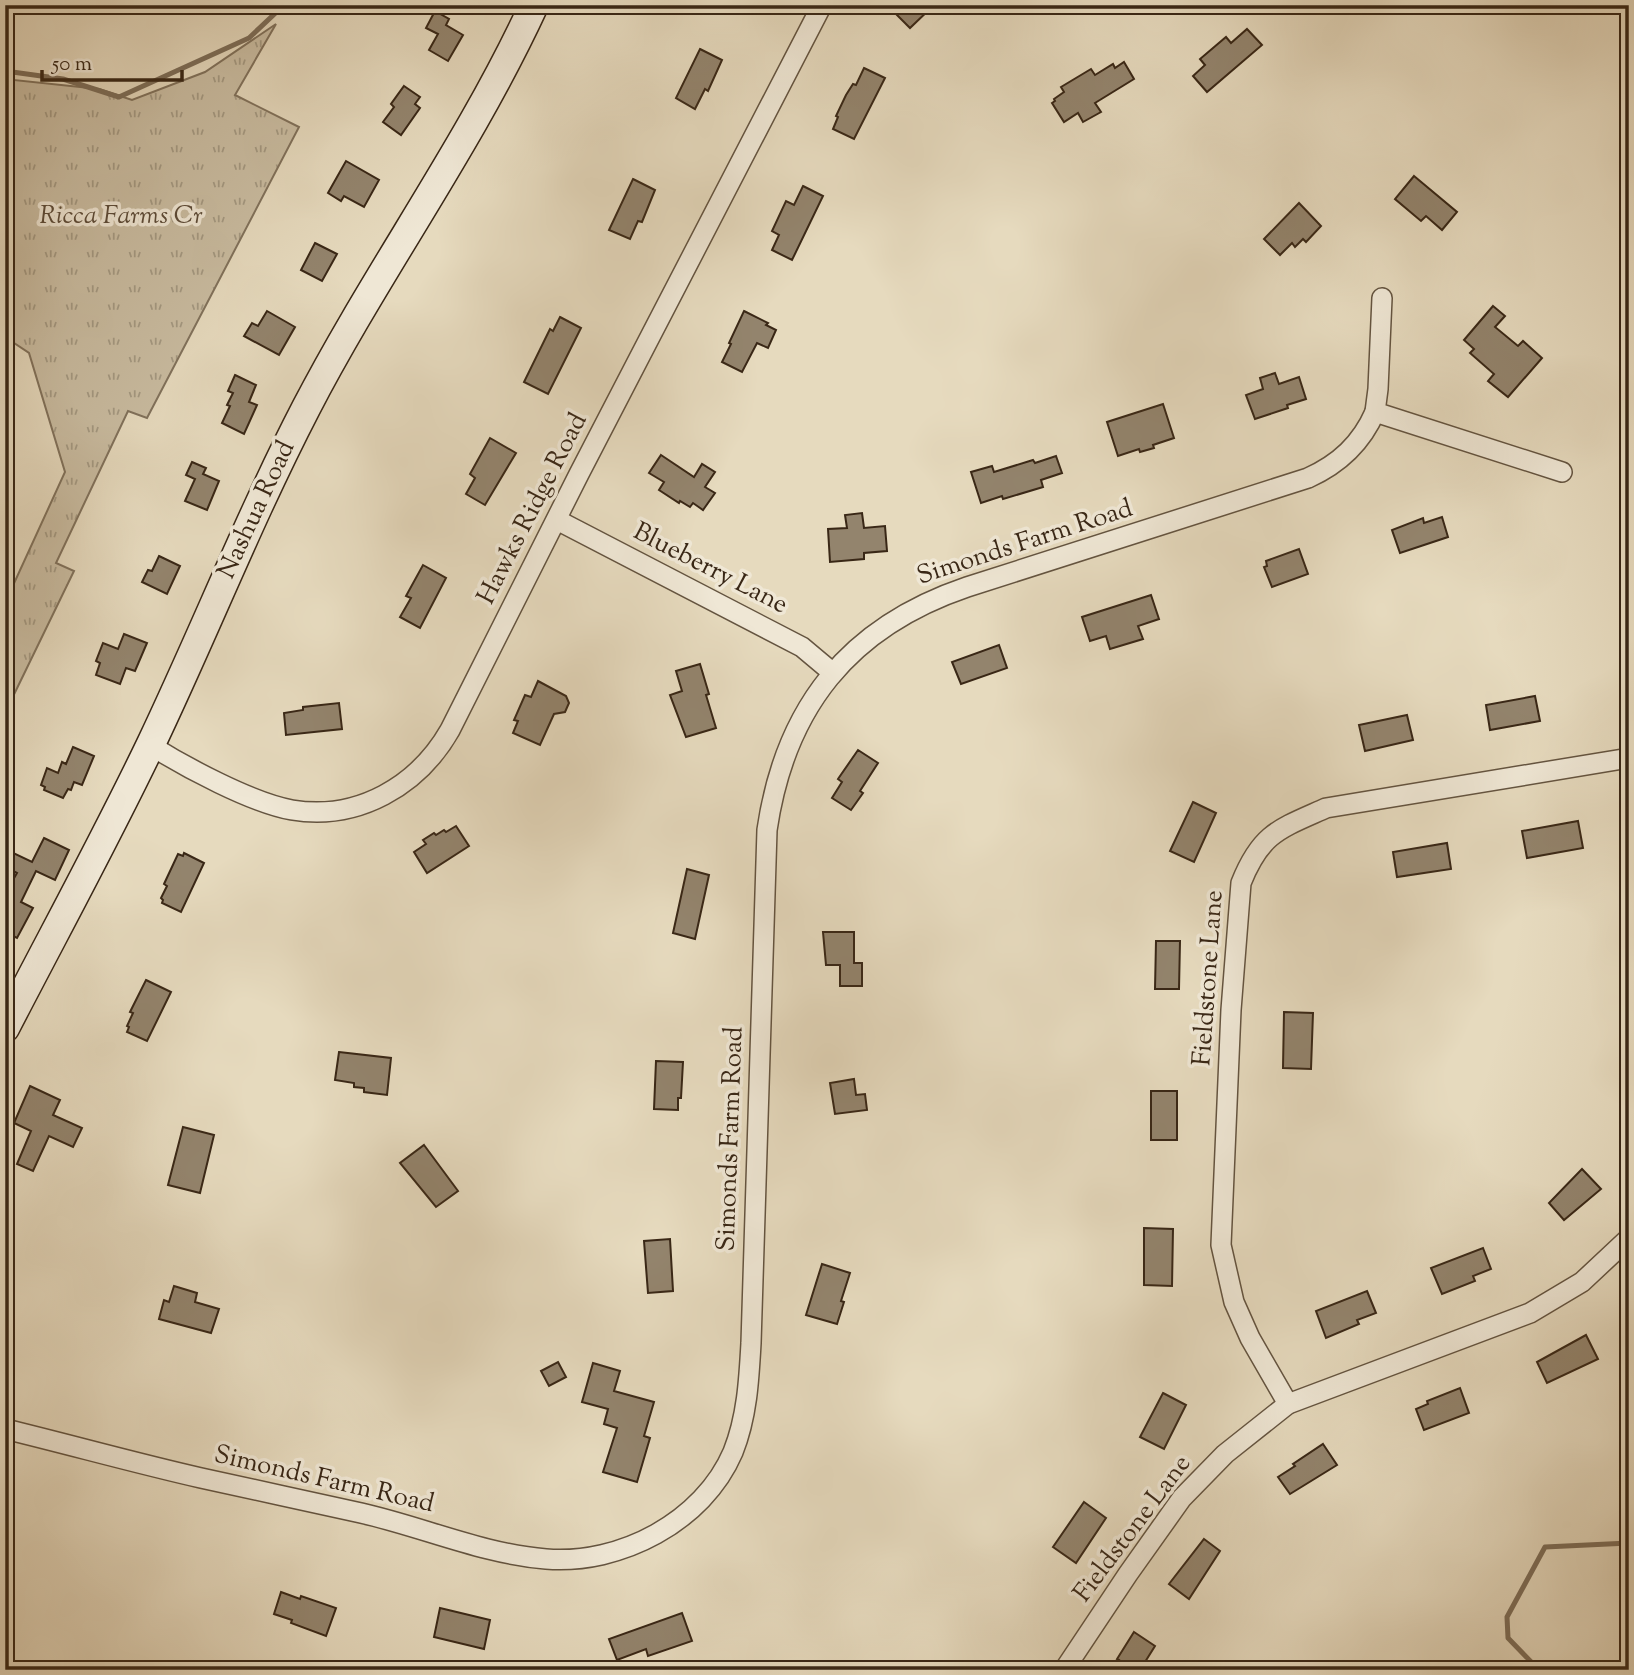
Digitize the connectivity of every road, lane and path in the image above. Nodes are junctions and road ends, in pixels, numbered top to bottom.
1 (534, 5) edge
2 (822, 5) edge
3 (1382, 298) dead end
4 (1375, 412) junction
5 (1562, 472) dead end
6 (557, 520) junction
7 (833, 673) junction
8 (150, 745) junction
9 (1629, 758) edge
10 (5, 1028) edge
11 (1629, 1238) edge
12 (1288, 1404) junction
13 (5, 1429) edge
14 (1064, 1670) edge

1 - 8 main road, Nashua Road
2 - 6 street, Hawks Ridge Road
3 - 4 street
4 - 5 street
4 - 7 street, Simonds Farm Road
6 - 7 street, Blueberry Lane
6 - 8 street, Hawks Ridge Road
7 - 13 street, Simonds Farm Road
8 - 10 main road, Nashua Road
9 - 12 street, Fieldstone Lane
11 - 12 street, Fieldstone Lane
12 - 14 street, Fieldstone Lane

